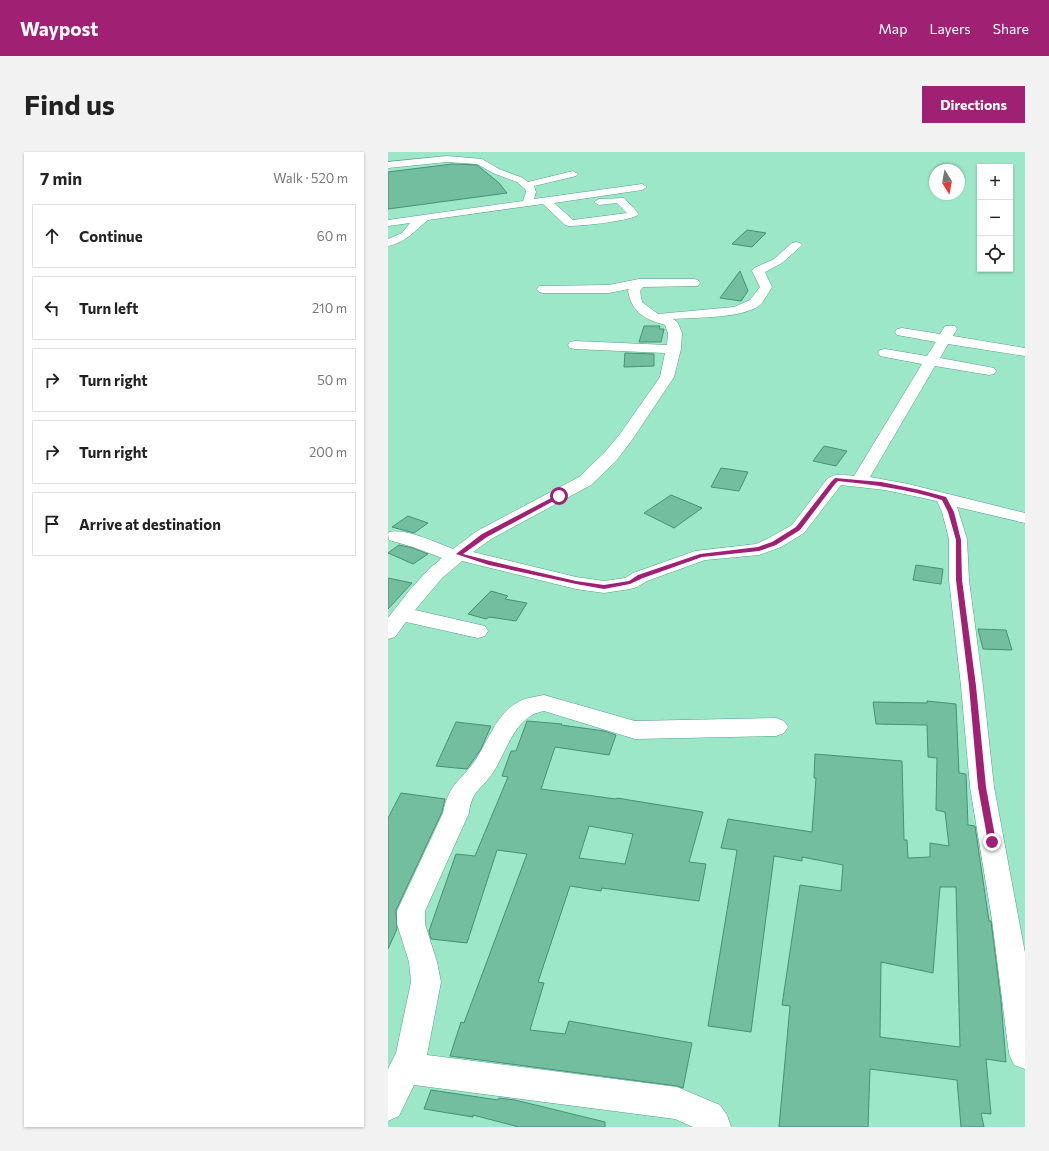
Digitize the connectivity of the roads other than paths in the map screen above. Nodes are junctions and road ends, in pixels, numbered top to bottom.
1 (403, 163) junction
2 (388, 165) edge
3 (411, 171) dead end
4 (573, 174) dead end
5 (621, 179) dead end
6 (527, 185) junction
7 (586, 185) dead end
8 (603, 196) junction
9 (471, 198) dead end
10 (527, 204) junction
11 (423, 206) dead end
12 (546, 207) junction
13 (482, 210) junction
14 (401, 211) dead end
15 (514, 214) dead end
16 (411, 222) edge
17 (406, 235) junction
18 (388, 243) edge
19 (796, 245) dead end
20 (694, 282) dead end
21 (639, 283) junction
22 (543, 289) dead end
23 (656, 318) junction
24 (902, 332) dead end
25 (947, 334) junction
26 (575, 345) dead end
27 (674, 349) junction
28 (1025, 352) edge
29 (885, 353) dead end
30 (931, 361) junction
31 (988, 371) dead end
32 (859, 481) junction
33 (944, 498) junction
34 (1025, 518) edge
35 (396, 536) dead end
36 (457, 556) junction
37 (401, 614) junction
38 (478, 631) dead end
39 (388, 632) edge
40 (776, 727) dead end
41 (1025, 1054) edge
42 (405, 1068) junction
43 (388, 1105) edge
44 (715, 1127) edge

1 - 2 street
1 - 3 street
1 - 6 street
4 - 6 street
5 - 8 street
6 - 10 street
7 - 8 street
8 - 12 street
8 - 12 street
8 - 12 street
9 - 13 street
10 - 12 street
10 - 13 street
11 - 16 street
12 - 15 street
13 - 16 street
14 - 16 street
16 - 17 street
16 - 17 street
17 - 18 street
19 - 23 street
20 - 21 street
21 - 22 street
21 - 23 street
23 - 27 street
24 - 25 street
25 - 28 street
25 - 30 street
26 - 27 street
27 - 36 street
29 - 30 street
30 - 31 street
30 - 32 street
32 - 33 street
32 - 36 street
33 - 34 street
33 - 41 street
35 - 36 street
36 - 37 street
37 - 38 street
37 - 39 street
40 - 42 street
42 - 43 street
42 - 44 street

